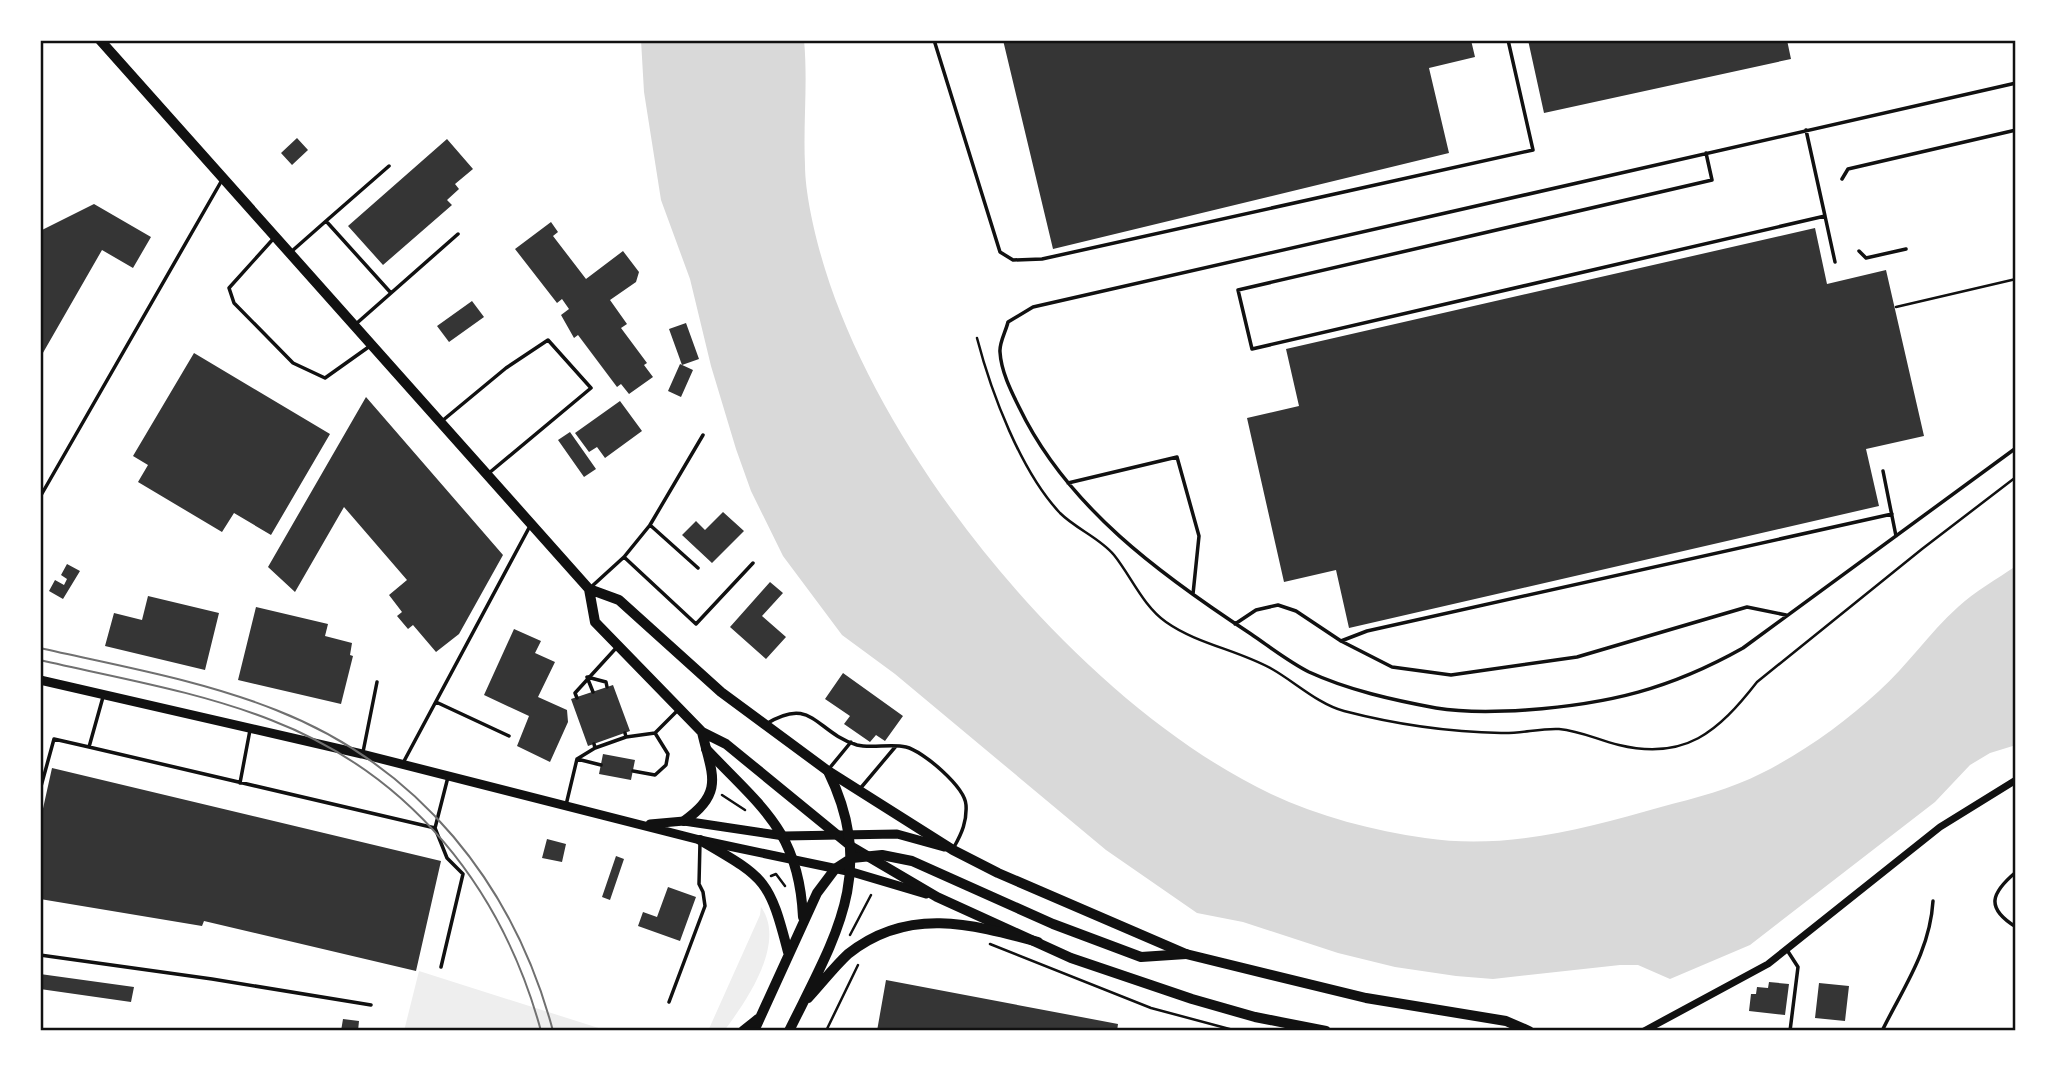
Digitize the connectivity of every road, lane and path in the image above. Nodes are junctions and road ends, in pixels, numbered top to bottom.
1 (100, 40) edge
2 (934, 40) edge
3 (1508, 40) edge
4 (2016, 83) edge
5 (1806, 130) junction
6 (2016, 130) edge
7 (1706, 153) junction
8 (389, 166) dead end
9 (223, 178) junction
10 (1842, 178) dead end
11 (1825, 216) junction
12 (326, 221) junction
13 (458, 234) dead end
14 (276, 237) junction
15 (1906, 249) dead end
16 (1859, 251) dead end
17 (290, 253) junction
18 (1835, 262) dead end
19 (2016, 279) edge
20 (391, 293) junction
21 (1896, 307) dead end
22 (354, 325) junction
23 (372, 345) junction
24 (440, 422) junction
25 (702, 435) dead end
26 (2016, 448) edge
27 (1883, 471) dead end
28 (487, 475) junction
29 (1068, 482) junction
30 (40, 497) edge
31 (1892, 514) junction
32 (531, 524) junction
33 (650, 525) junction
34 (1896, 536) junction
35 (624, 557) junction
36 (753, 563) dead end
37 (698, 568) dead end
38 (589, 589) junction
39 (1193, 594) junction
40 (1788, 615) junction
41 (1235, 624) junction
42 (1340, 641) junction
43 (618, 646) junction
44 (587, 677) junction
45 (40, 680) edge
46 (377, 682) dead end
47 (607, 687) dead end
48 (593, 692) dead end
49 (103, 695) junction
50 (577, 698) dead end
51 (436, 702) junction
52 (679, 709) junction
53 (764, 725) junction
54 (250, 730) junction
55 (702, 732) junction
56 (655, 733) junction
57 (509, 736) dead end
58 (851, 742) junction
59 (896, 746) junction
60 (89, 747) junction
61 (706, 749) junction
62 (362, 754) junction
63 (578, 759) junction
64 (402, 765) junction
65 (601, 765) dead end
66 (633, 771) dead end
67 (828, 771) junction
68 (449, 777) junction
69 (2016, 780) edge
70 (240, 783) junction
71 (40, 790) edge
72 (858, 791) junction
73 (719, 793) dead end
74 (566, 805) junction
75 (752, 814) dead end
76 (684, 821) junction
77 (647, 824) junction
78 (435, 828) junction
79 (833, 834) junction
80 (850, 834) junction
81 (784, 836) junction
82 (700, 840) junction
83 (953, 850) junction
84 (852, 853) junction
85 (866, 855) junction
86 (796, 860) junction
87 (835, 869) junction
88 (782, 872) dead end
89 (852, 872) junction
90 (2016, 872) edge
91 (771, 876) dead end
92 (779, 879) junction
93 (789, 886) dead end
94 (872, 895) dead end
95 (937, 897) junction
96 (1933, 901) dead end
97 (860, 903) dead end
98 (867, 906) junction
99 (804, 920) junction
100 (2016, 927) edge
101 (847, 940) dead end
102 (1038, 942) junction
103 (989, 944) dead end
104 (1787, 950) junction
105 (788, 952) junction
106 (1186, 954) junction
107 (40, 955) edge
108 (860, 961) dead end
109 (441, 967) dead end
110 (669, 1002) dead end
111 (371, 1005) dead end
112 (802, 1005) junction
113 (761, 1017) junction
114 (1272, 1026) edge
115 (743, 1031) edge
116 (754, 1031) edge
117 (789, 1031) edge
118 (826, 1031) edge
119 (1237, 1031) edge
120 (1326, 1031) edge
121 (1529, 1031) edge
122 (1644, 1031) edge
123 (1790, 1031) edge
124 (1882, 1031) edge

1 - 9 main road
2 - 3 lane
4 - 5 lane
5 - 7 lane
5 - 11 lane
6 - 10 lane
7 - 11 lane
7 - 29 lane
8 - 12 lane
9 - 14 main road
9 - 30 lane
11 - 18 lane
12 - 17 lane
12 - 20 lane
13 - 20 lane
14 - 17 main road
14 - 23 lane
15 - 16 lane
17 - 22 main road
19 - 21 path
20 - 22 lane
22 - 23 main road
23 - 24 main road
24 - 28 main road
24 - 28 lane
25 - 33 lane
26 - 34 lane
27 - 31 lane
28 - 32 main road
29 - 39 lane
29 - 39 lane
31 - 34 lane
31 - 42 lane
32 - 38 main road
32 - 51 lane
33 - 35 lane
33 - 37 lane
34 - 40 lane
35 - 36 lane
35 - 38 lane
38 - 43 main road
38 - 53 main road
39 - 41 lane
40 - 41 lane
40 - 42 lane
41 - 42 lane
43 - 44 lane
43 - 52 main road
44 - 47 lane
44 - 48 lane
44 - 50 lane
45 - 49 street
46 - 62 lane
49 - 54 street
49 - 60 lane
51 - 57 lane
51 - 64 lane
52 - 55 main road
52 - 56 lane
53 - 58 lane
53 - 67 main road
54 - 62 street
54 - 70 lane
55 - 61 main road
55 - 79 main road
56 - 63 lane
56 - 66 lane
58 - 59 lane
58 - 67 lane
59 - 72 lane
59 - 83 lane
60 - 70 lane
60 - 71 lane
61 - 76 main road
61 - 81 main road
62 - 64 street
63 - 65 lane
63 - 74 lane
64 - 68 street
67 - 72 main road
67 - 80 main road
68 - 74 street
68 - 78 lane
69 - 104 street
70 - 78 lane
72 - 83 main road
73 - 75 path
74 - 77 street
76 - 77 street
76 - 81 street
77 - 82 street
78 - 109 lane
79 - 80 street
79 - 81 street
79 - 84 main road
80 - 83 street
80 - 84 main road
81 - 86 main road
82 - 86 street
82 - 105 main road
82 - 110 lane
83 - 106 main road
84 - 85 main road
84 - 87 main road
84 - 89 main road
85 - 95 main road
85 - 106 main road
86 - 87 street
86 - 99 main road
87 - 89 street
87 - 99 main road
88 - 92 path
89 - 95 street
89 - 112 main road
90 - 100 lane
91 - 92 path
92 - 93 path
94 - 98 path
95 - 102 main road
96 - 124 lane
97 - 98 path
98 - 101 path
99 - 105 main road
102 - 112 main road
102 - 114 main road
103 - 119 path
104 - 122 street
104 - 123 lane
105 - 113 main road
106 - 121 main road
107 - 111 lane
108 - 118 path
112 - 117 main road
113 - 115 main road
113 - 116 main road
114 - 120 main road

